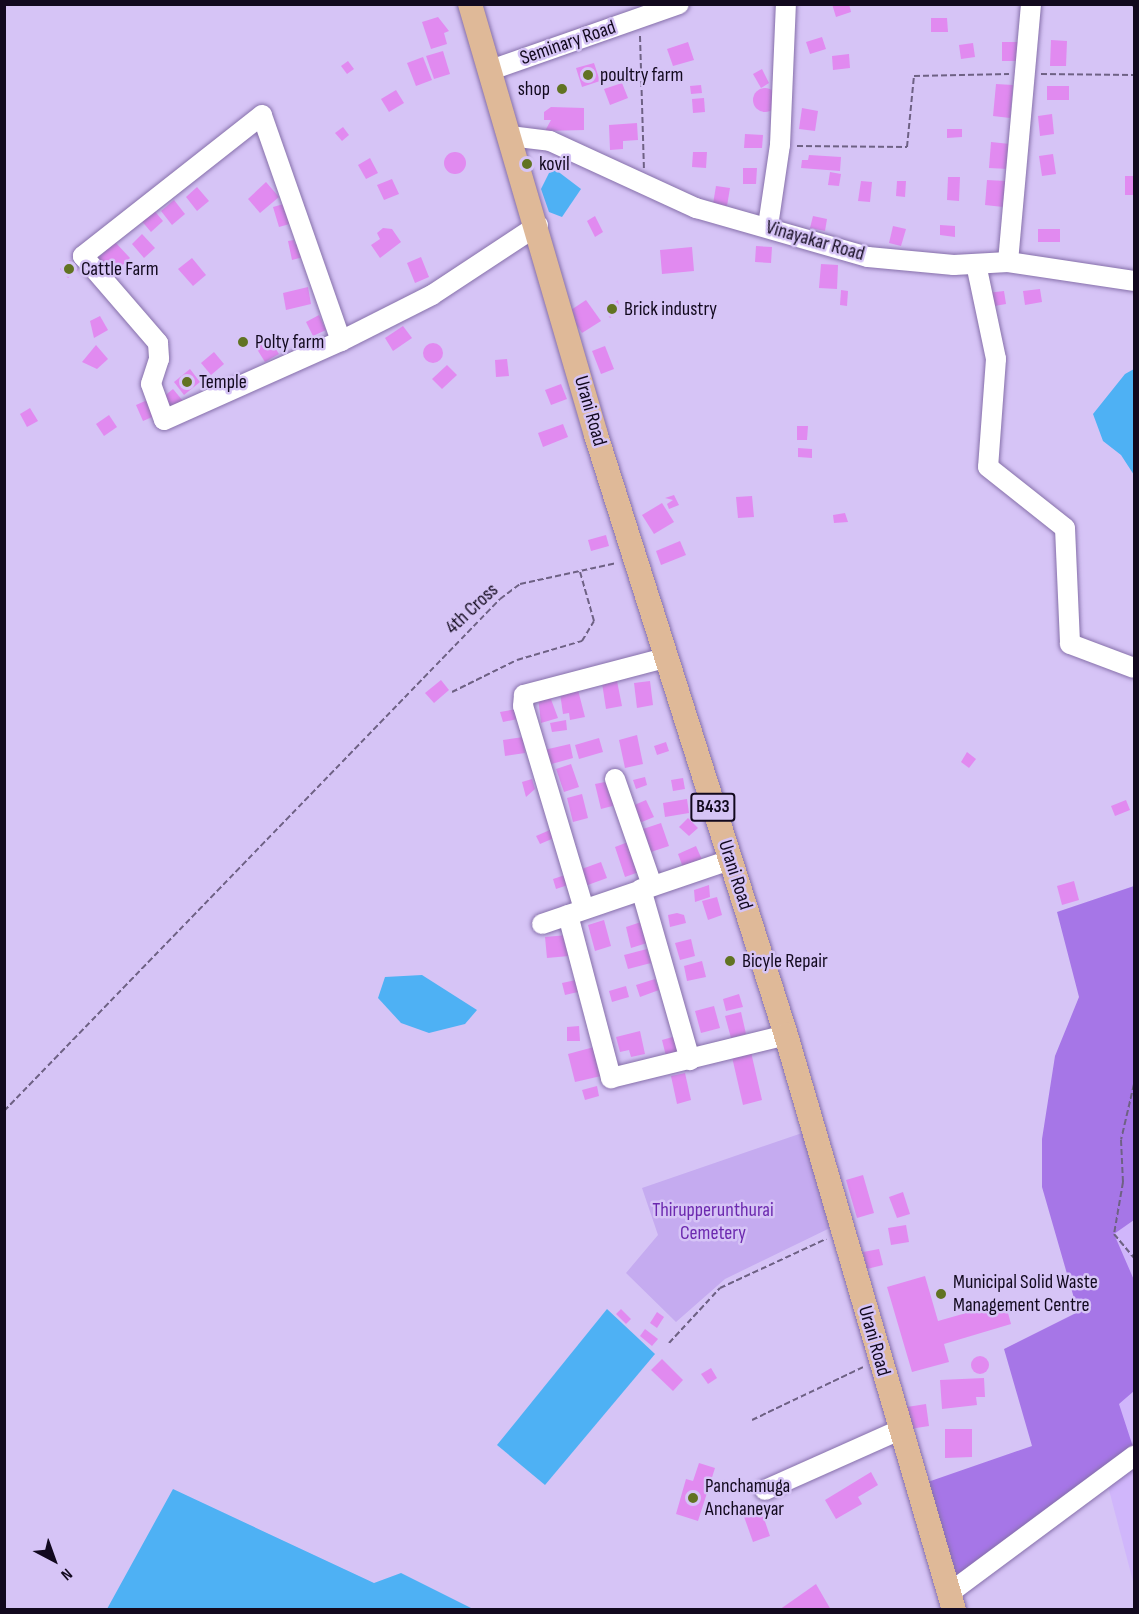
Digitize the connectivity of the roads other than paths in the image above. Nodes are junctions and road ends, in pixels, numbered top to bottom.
1 (470, 4) edge
2 (679, 4) edge
3 (786, 4) edge
4 (1031, 4) edge
5 (490, 70) junction
6 (510, 136) junction
7 (538, 225) junction
8 (768, 226) junction
9 (1008, 262) junction
10 (976, 264) junction
11 (1134, 280) edge
12 (341, 341) junction
13 (665, 658) junction
14 (1134, 668) edge
15 (615, 779) dead end
16 (730, 860) junction
17 (646, 887) junction
18 (576, 912) junction
19 (542, 924) dead end
20 (786, 1035) junction
21 (690, 1060) junction
22 (900, 1430) junction
23 (1134, 1456) edge
24 (765, 1490) dead end
25 (951, 1602) edge

1 - 5 main road, Urani Road / B433
2 - 5 street, Seminary Road
3 - 8 street
4 - 9 street
5 - 6 main road, Urani Road / B433
6 - 7 main road, Urani Road / B433
6 - 8 street, Vinayakar Road
7 - 12 street
7 - 13 main road, Urani Road / B433
8 - 10 street, Vinayakar Road
9 - 10 street, Vinayakar Road
9 - 11 street, Vinayakar Road
10 - 14 street
12 - 12 street
13 - 16 main road, Urani Road / B433
13 - 18 street
15 - 17 street
16 - 17 street
16 - 20 main road, Urani Road / B433
17 - 18 street
17 - 21 street
18 - 19 street
18 - 21 street
20 - 21 street
20 - 22 main road, Urani Road / B433
22 - 24 street
22 - 25 main road, Urani Road / B433
23 - 25 street

